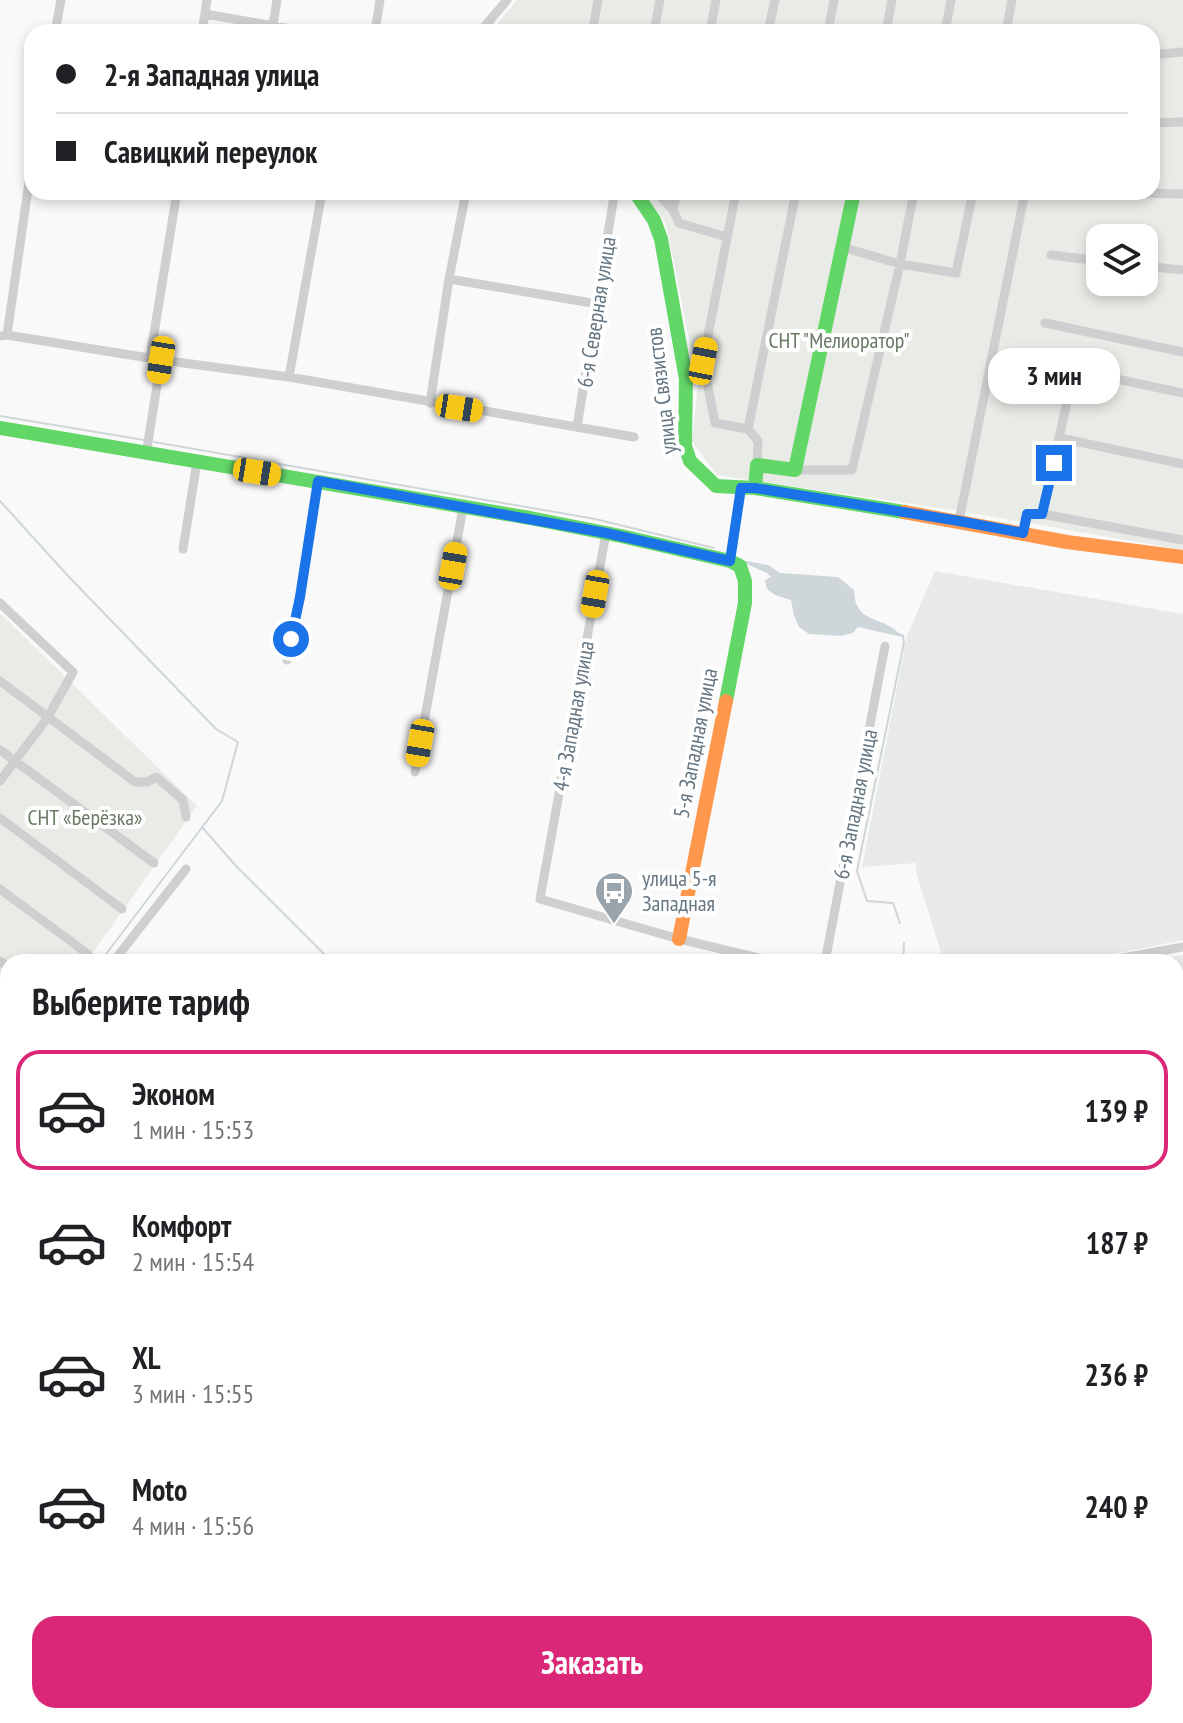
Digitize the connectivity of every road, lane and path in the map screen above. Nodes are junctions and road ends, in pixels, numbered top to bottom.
1 (61, 0) edge
2 (207, 0) edge
3 (277, 0) edge
4 (380, 0) edge
5 (507, 0) edge
6 (598, 0) edge
7 (660, 0) edge
8 (716, 0) edge
9 (775, 0) edge
10 (834, 0) edge
11 (892, 0) edge
12 (951, 0) edge
13 (1012, 0) edge
14 (205, 14) junction
15 (56, 24) edge
16 (203, 24) edge
17 (267, 24) edge
18 (273, 24) edge
19 (376, 24) edge
20 (487, 24) edge
21 (594, 24) edge
22 (656, 24) edge
23 (712, 24) edge
24 (770, 24) edge
25 (830, 24) edge
26 (888, 24) edge
27 (946, 24) edge
28 (1008, 24) edge
29 (1183, 52) edge
30 (1160, 54) edge
31 (1183, 122) edge
32 (1160, 123) edge
33 (1160, 194) edge
34 (1183, 194) edge
35 (26, 200) edge
36 (176, 200) edge
37 (321, 200) edge
38 (464, 200) edge
39 (613, 200) edge
40 (640, 200) edge
41 (664, 200) edge
42 (675, 200) edge
43 (734, 200) edge
44 (794, 200) edge
45 (852, 200) edge
46 (912, 200) edge
47 (971, 200) edge
48 (1023, 200) edge
49 (673, 210) junction
50 (727, 237) junction
51 (842, 247) junction
52 (1051, 255) dead end
53 (1086, 259) edge
54 (900, 264) junction
55 (1158, 267) edge
56 (1183, 270) edge
57 (449, 279) junction
58 (598, 304) junction
59 (1045, 323) dead end
60 (3, 336) edge
61 (1183, 352) edge
62 (150, 358) junction
63 (161, 360) junction
64 (289, 377) junction
65 (1183, 393) edge
66 (430, 403) junction
67 (577, 427) junction
68 (0, 428) edge
69 (748, 429) junction
70 (634, 437) dead end
71 (1060, 438) junction
72 (146, 455) junction
73 (197, 462) junction
74 (1183, 464) edge
75 (757, 465) junction
76 (795, 470) junction
77 (318, 481) junction
78 (748, 488) junction
79 (463, 508) junction
80 (1042, 514) junction
81 (959, 521) junction
82 (606, 533) junction
83 (1023, 533) junction
84 (1183, 540) edge
85 (183, 549) dead end
86 (1183, 557) edge
87 (730, 561) junction
88 (0, 603) edge
89 (885, 646) dead end
90 (287, 660) dead end
91 (0, 681) edge
92 (48, 717) junction
93 (0, 750) edge
94 (15, 761) junction
95 (415, 772) dead end
96 (0, 781) edge
97 (186, 817) dead end
98 (0, 818) edge
99 (154, 863) dead end
100 (186, 869) dead end
101 (0, 889) edge
102 (122, 909) dead end
103 (679, 939) junction
104 (1183, 947) edge
105 (88, 954) dead end
106 (119, 954) edge
107 (742, 954) edge
108 (827, 954) edge
109 (1144, 954) edge

1 - 15 street
2 - 14 street
3 - 18 street
4 - 19 street
5 - 20 street
6 - 21 street
7 - 22 street
8 - 23 street
9 - 24 street
10 - 25 street
11 - 26 street
12 - 27 street
13 - 28 street
14 - 16 street
14 - 17 street
29 - 30 street
31 - 32 street
33 - 34 street
35 - 60 street
36 - 62 street
37 - 64 street
38 - 57 street
39 - 58 street, 6-я Северная улица
40 - 78 street, улица Связистов
41 - 49 street
42 - 49 street
43 - 50 street
44 - 69 street
45 - 51 street
46 - 54 street
47 - 54 street
48 - 81 street
49 - 50 street
50 - 69 street
51 - 54 street
51 - 76 street
52 - 53 street
54 - 76 street
55 - 56 street
57 - 58 street
57 - 66 street
58 - 67 street, 6-я Северная улица
59 - 61 street
60 - 62 street
62 - 63 street
63 - 64 street
63 - 72 street
64 - 66 street
65 - 71 street
66 - 67 street
67 - 70 street
68 - 72 street
69 - 75 street
71 - 74 street
71 - 80 street
72 - 73 street
73 - 77 street
73 - 85 street
75 - 76 street
75 - 78 street
77 - 79 street
77 - 90 street
78 - 81 street
78 - 87 street
79 - 82 street
79 - 95 street
80 - 83 street
80 - 84 street
81 - 83 street
82 - 87 street
82 - 103 street, 4-я Западная улица
83 - 86 street
87 - 103 street, 5-я Западная улица
88 - 92 street
89 - 108 street, 6-я Западная улица
91 - 92 street
92 - 94 street
92 - 97 street
93 - 94 street
94 - 96 street
94 - 99 street
98 - 102 street
100 - 106 street
101 - 105 street
103 - 107 street
104 - 109 street

